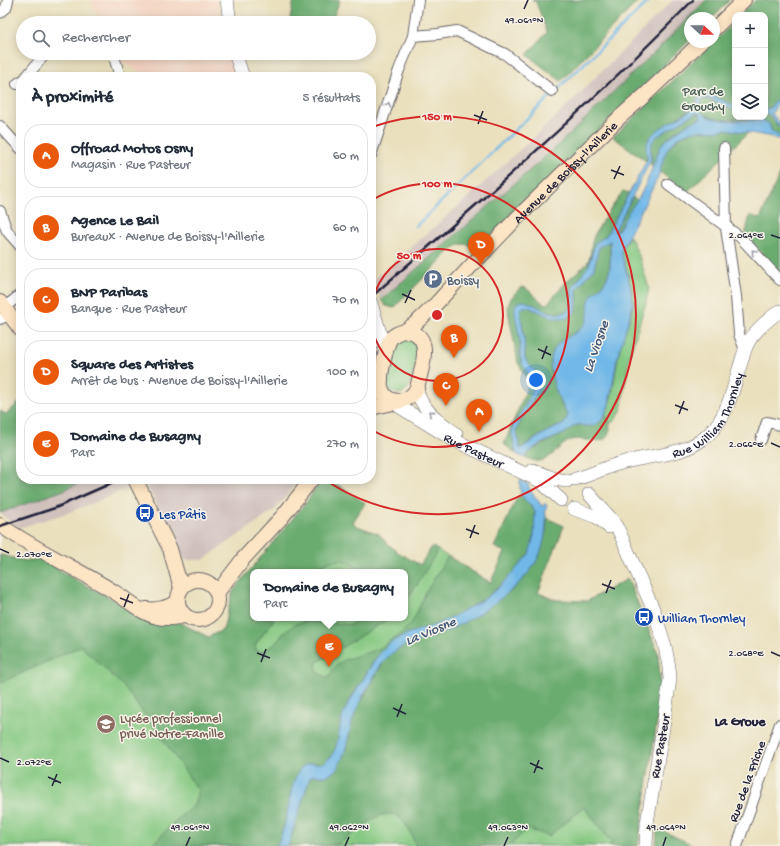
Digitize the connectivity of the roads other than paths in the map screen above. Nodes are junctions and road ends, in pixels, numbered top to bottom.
1 (8, 0) edge
2 (227, 0) edge
3 (418, 0) edge
4 (744, 0) edge
5 (0, 13) edge
6 (229, 16) edge
7 (720, 23) edge
8 (413, 36) junction
9 (695, 48) edge
10 (40, 60) edge
11 (115, 60) edge
12 (237, 60) edge
13 (30, 72) edge
14 (119, 72) edge
15 (241, 72) edge
16 (552, 91) dead end
17 (0, 126) edge
18 (376, 140) edge
19 (16, 144) edge
20 (724, 148) dead end
21 (668, 184) dead end
22 (0, 211) edge
23 (726, 228) junction
24 (16, 241) edge
25 (780, 280) edge
26 (16, 299) edge
27 (434, 306) junction
28 (3, 311) edge
29 (780, 311) edge
30 (376, 312) edge
31 (376, 318) edge
32 (16, 325) edge
33 (402, 332) junction
34 (424, 346) junction
35 (744, 350) junction
36 (386, 353) junction
37 (381, 380) junction
38 (376, 388) edge
39 (417, 388) junction
40 (396, 400) junction
41 (376, 406) edge
42 (780, 425) edge
43 (761, 440) dead end
44 (511, 464) junction
45 (598, 472) junction
46 (536, 476) junction
47 (571, 480) junction
48 (308, 484) edge
49 (138, 485) edge
50 (589, 492) junction
51 (561, 500) junction
52 (574, 509) junction
53 (0, 525) edge
54 (170, 549) junction
55 (243, 559) junction
56 (200, 580) junction
57 (181, 588) junction
58 (217, 593) junction
59 (178, 602) junction
60 (138, 608) junction
61 (185, 616) junction
62 (665, 646) junction
63 (780, 724) edge
64 (646, 846) edge
65 (737, 846) edge

1 - 5 street
2 - 6 street
3 - 8 street
4 - 7 main road
8 - 16 street
18 -> 8 street
9 - 27 main road, Avenue de Boissy-l'Aillerie
10 - 13 street
11 - 14 street
12 - 15 street
17 - 19 street
20 - 23 street
21 - 23 street
22 - 24 street
25 -> 23 street
23 - 35 street
26 - 28 street
27 - 33 main road, Avenue de Boissy-l'Aillerie
27 - 34 main road, Avenue de Boissy-l'Aillerie
28 - 32 main road
29 - 35 street, Rue William Thornley
30 - 33 street
31 - 36 street
33 - 34 main road
33 - 36 main road, Avenue de Boissy-l'Aillerie
34 - 39 main road, Avenue de Boissy-l'Aillerie
35 - 45 street, Rue William Thornley
36 - 37 main road, Avenue de Boissy-l'Aillerie
37 - 38 main road
37 - 40 main road
39 - 40 main road
44 -> 39 street, Rue Pasteur
40 - 41 main road
40 - 44 street, Rue Pasteur
42 - 43 street
44 - 46 street, Rue Pasteur
45 - 47 street, Rue William Thornley
45 - 50 street
46 - 47 street, Rue Pasteur
46 - 51 street, Rue Pasteur
47 - 50 street
47 - 51 street
48 - 55 main road
49 - 54 main road
50 - 52 street
50 - 62 street, Rue Pasteur
51 - 52 street
52 - 62 street, Rue Pasteur
53 - 60 main road
54 - 56 main road
54 - 57 main road
55 - 56 main road
55 - 58 main road
56 - 57 main road
56 - 58 main road
57 - 59 main road
58 - 61 main road
59 - 60 main road
59 - 61 main road
60 - 61 main road
62 - 64 street, Rue Pasteur
63 - 65 street, Rue de la Friche

